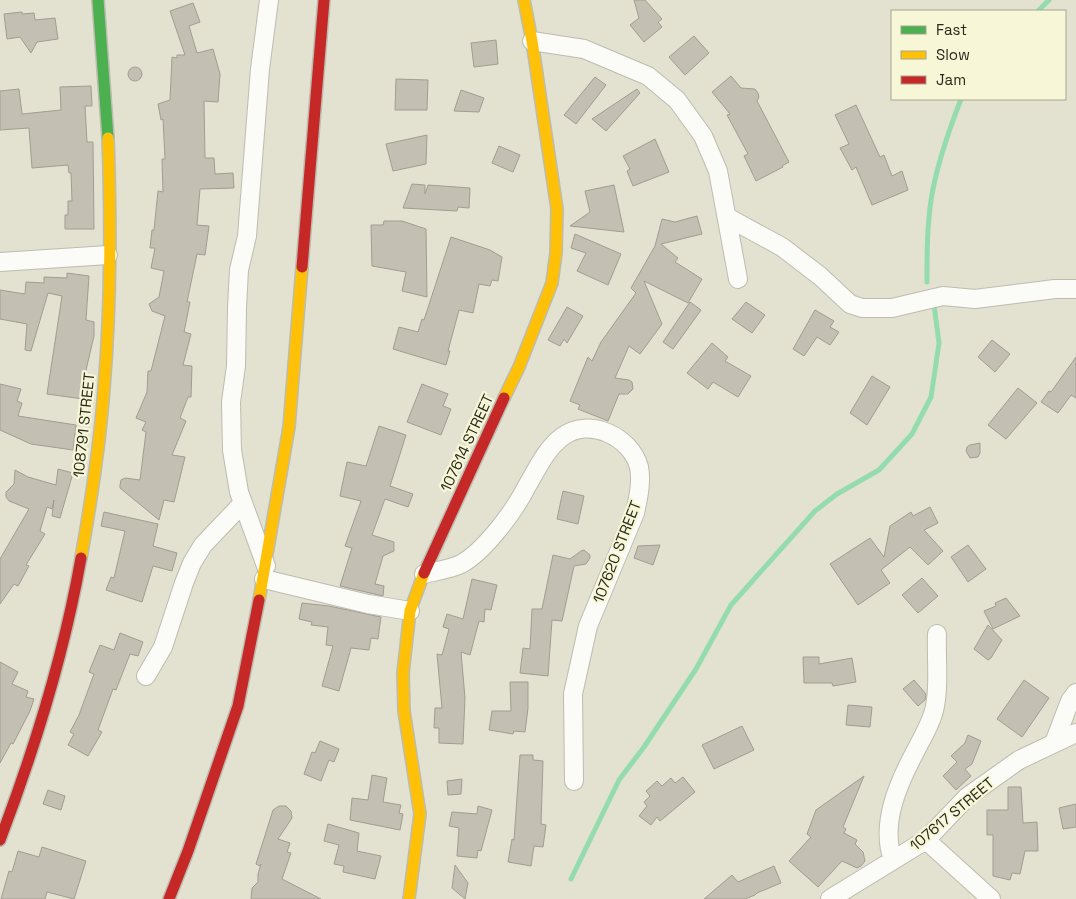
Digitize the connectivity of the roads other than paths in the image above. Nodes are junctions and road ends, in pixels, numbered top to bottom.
1 (98, 0) edge
2 (269, 0) edge
3 (324, 0) edge
4 (524, 0) edge
5 (532, 40) junction
6 (727, 217) junction
7 (108, 254) junction
8 (0, 262) edge
9 (738, 279) dead end
10 (1076, 289) edge
11 (242, 504) junction
12 (265, 573) junction
13 (424, 574) junction
14 (410, 611) junction
15 (937, 634) dead end
16 (146, 676) dead end
17 (1076, 693) edge
18 (1076, 733) edge
19 (1054, 743) junction
20 (574, 781) dead end
21 (0, 840) edge
22 (926, 840) junction
23 (893, 860) junction
24 (169, 899) edge
25 (409, 899) edge
26 (830, 899) edge
27 (991, 899) edge

1 - 7 street, 108791 STREET
2 - 11 street
3 - 12 street
4 - 5 street, 107614 STREET
5 - 6 street
5 - 13 street, 107614 STREET
6 - 9 street
6 - 10 street
7 - 8 street
7 - 21 street, 108791 STREET
11 - 12 street
11 - 16 street
12 - 14 street
12 - 24 street
13 - 14 street, 107614 STREET
13 - 20 street, 107620 STREET
14 - 25 street, 107614 STREET
15 - 23 street
17 - 19 street
18 - 19 street, 107617 STREET
19 - 22 street, 107617 STREET
22 - 23 street, 107617 STREET
22 - 27 street
23 - 26 street, 107617 STREET

